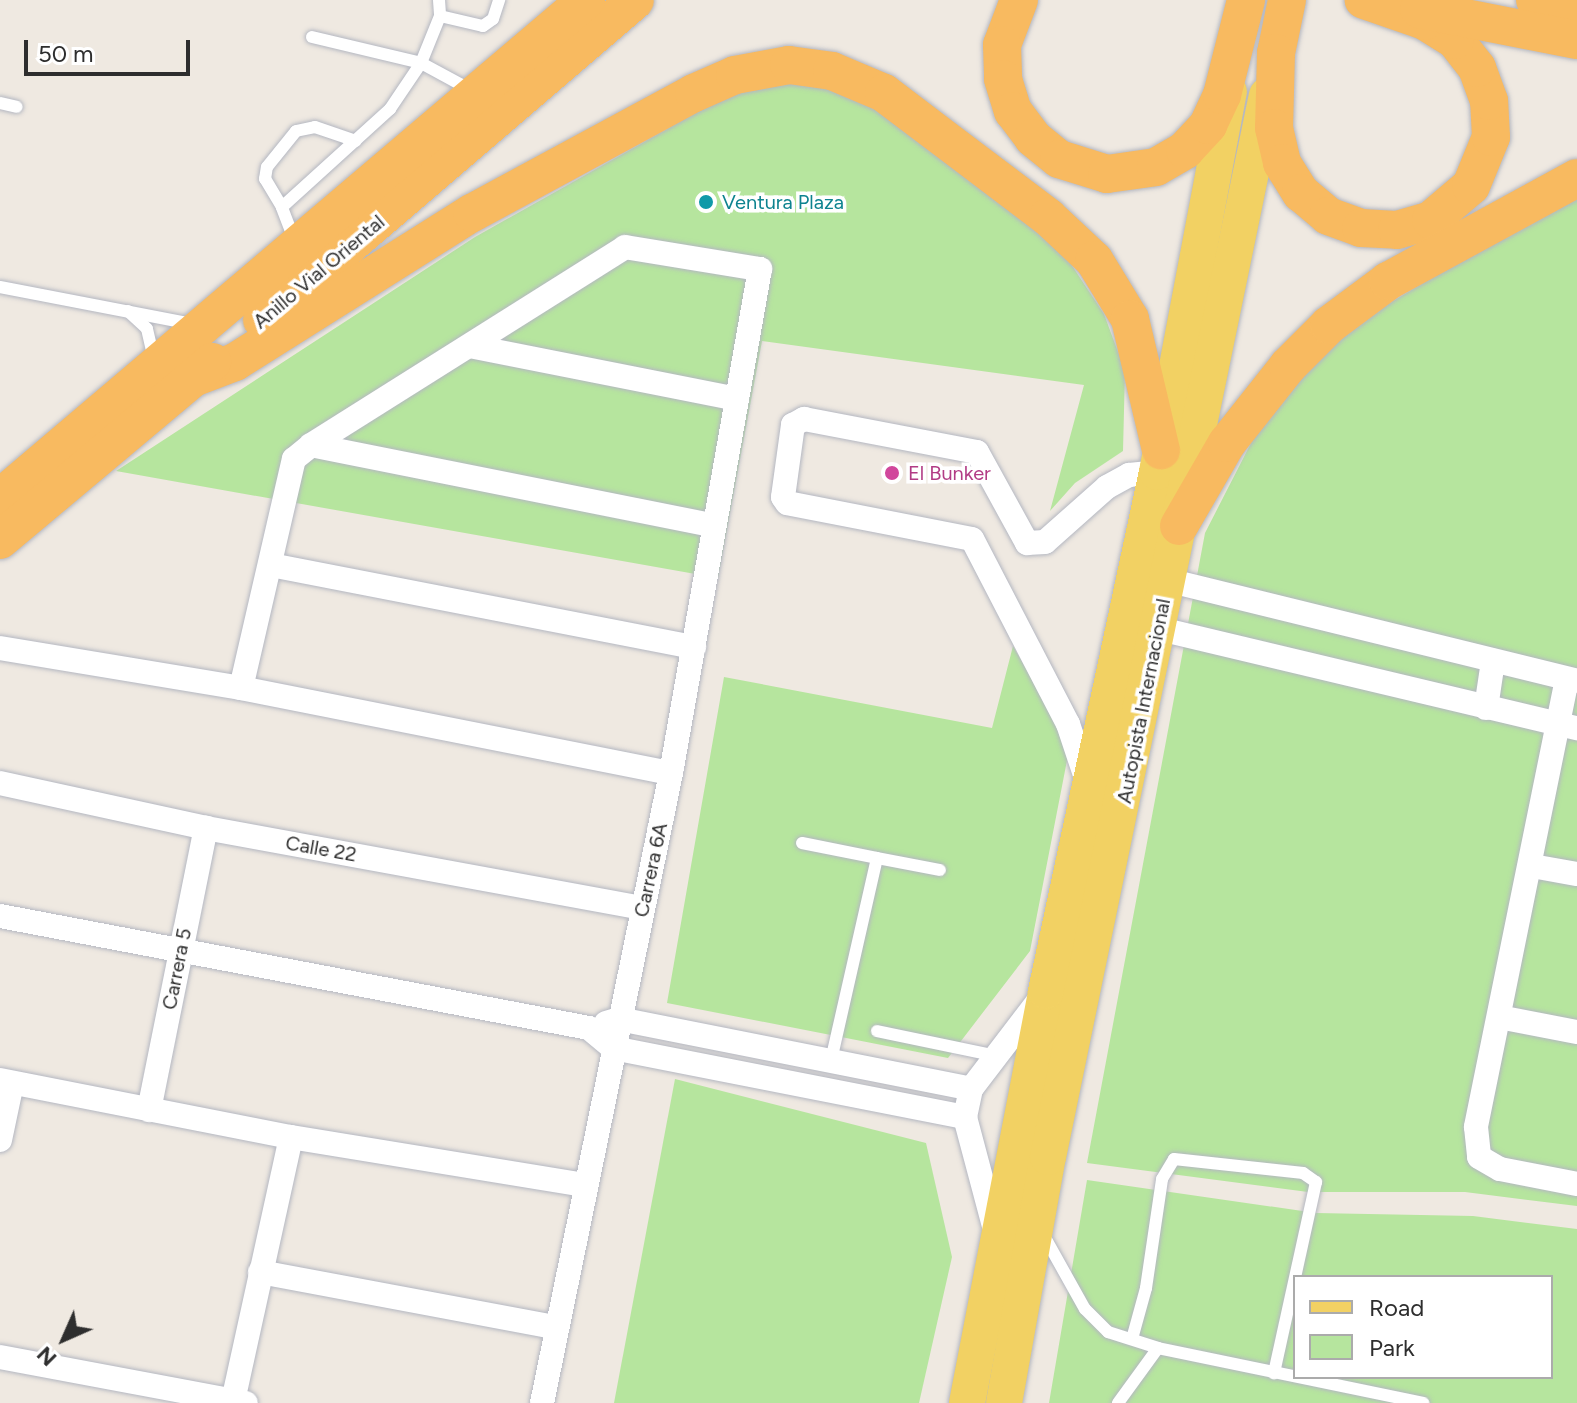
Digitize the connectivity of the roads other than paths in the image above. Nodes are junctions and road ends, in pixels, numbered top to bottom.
1 (439, 0) edge
2 (499, 0) edge
3 (635, 0) edge
4 (1019, 0) edge
5 (1246, 0) edge
6 (1364, 0) edge
7 (1373, 0) edge
8 (1535, 0) edge
9 (1285, 7) edge
10 (1577, 8) edge
11 (563, 14) edge
12 (440, 16) junction
13 (312, 37) dead end
14 (1577, 40) edge
15 (1238, 43) junction
16 (1276, 53) junction
17 (421, 63) junction
18 (478, 93) junction
19 (0, 103) edge
20 (17, 107) dead end
21 (356, 141) junction
22 (1577, 178) edge
23 (282, 207) junction
24 (299, 247) junction
25 (0, 287) edge
26 (125, 309) junction
27 (206, 327) junction
28 (470, 346) junction
29 (155, 369) junction
30 (193, 378) junction
31 (737, 399) junction
32 (311, 445) junction
33 (1159, 461) junction
34 (0, 498) edge
35 (713, 525) junction
36 (1179, 526) junction
37 (0, 540) edge
38 (271, 565) junction
39 (1167, 580) junction
40 (1160, 629) junction
41 (694, 647) junction
42 (0, 648) edge
43 (1493, 661) junction
44 (1572, 680) edge
45 (241, 688) junction
46 (1486, 708) junction
47 (1568, 726) edge
48 (671, 773) junction
49 (0, 783) edge
50 (1090, 790) junction
51 (206, 828) junction
52 (802, 843) dead end
53 (877, 858) junction
54 (1532, 866) junction
55 (940, 870) dead end
56 (1577, 874) edge
57 (643, 908) junction
58 (0, 916) edge
59 (180, 949) junction
60 (1046, 991) junction
61 (1499, 1017) junction
62 (619, 1019) junction
63 (589, 1028) junction
64 (877, 1031) dead end
65 (1577, 1032) edge
66 (613, 1048) junction
67 (992, 1055) junction
68 (831, 1061) junction
69 (6, 1081) edge
70 (971, 1089) junction
71 (149, 1110) junction
72 (965, 1117) junction
73 (291, 1137) junction
74 (0, 1140) edge
75 (1577, 1184) edge
76 (584, 1185) junction
77 (1037, 1225) junction
78 (997, 1239) junction
79 (260, 1272) junction
80 (1296, 1275) edge
81 (1293, 1287) edge
82 (555, 1327) junction
83 (1132, 1339) junction
84 (1158, 1348) junction
85 (0, 1357) edge
86 (1274, 1373) junction
87 (1293, 1377) edge
88 (1304, 1379) edge
89 (240, 1402) edge
90 (542, 1403) edge
91 (967, 1403) edge
92 (1004, 1403) edge
93 (1118, 1403) edge
94 (1423, 1403) edge

1 - 12 lane
2 - 12 lane
3 - 30 highway, Anillo Vial Oriental
4 - 15 highway
5 - 15 highway, Autopista Internacional
6 - 16 highway
7 - 14 highway
8 - 10 highway
9 - 16 highway, Autopista Internacional
11 - 18 highway, Anillo Vial Oriental
12 - 17 lane
13 - 17 lane
15 - 33 main road, Autopista Internacional
16 - 36 main road, Autopista Internacional
17 - 18 lane
17 - 21 lane
18 - 24 highway, Anillo Vial Oriental
19 - 20 lane
21 - 23 lane
21 - 23 lane
22 - 36 highway
23 - 24 lane
24 - 27 highway, Anillo Vial Oriental
25 - 26 lane
26 - 27 lane
26 - 29 lane
27 - 29 highway, Anillo Vial Oriental
28 - 31 street
28 - 31 street, Carrera 6A
28 - 32 street
29 - 34 highway, Anillo Vial Oriental
30 - 33 highway
30 - 37 highway, Anillo Vial Oriental
31 - 35 street, Carrera 6A
32 - 35 street
32 - 38 street
33 - 50 main road, Autopista Internacional
33 - 50 street
35 - 41 street, Carrera 6A
36 - 39 main road, Autopista Internacional
38 - 41 street
38 - 45 street
39 - 40 main road, Autopista Internacional
39 - 43 street
40 - 46 street
40 - 77 main road, Autopista Internacional
41 - 48 street, Carrera 6A
42 - 45 street
43 - 44 street
43 - 46 street
44 - 47 street
45 - 48 street
46 - 47 street
47 - 54 street
48 - 57 street, Carrera 6A
49 - 51 street, Calle 22
50 - 60 main road, Autopista Internacional
51 - 57 street, Calle 22
51 - 59 street, Carrera 5
52 - 53 lane
53 - 55 lane
53 - 68 lane
54 - 56 street
54 - 61 street
57 - 62 street, Carrera 6A
58 - 59 street
59 - 63 street
59 - 71 street, Carrera 5
60 - 67 street
60 - 78 main road, Autopista Internacional
61 - 65 street
61 - 75 street
62 - 63 street
62 - 66 street, Carrera 6A
62 - 68 street
63 - 66 street
64 - 67 lane
66 - 72 street
66 - 76 street, Carrera 6A
67 - 70 street
68 - 70 street
69 - 71 street
69 - 74 street
70 - 72 street
71 - 73 street
72 - 78 street
73 - 76 street
73 - 79 street
76 - 82 street, Carrera 6A
77 - 83 lane
77 - 92 main road, Autopista Internacional
78 - 91 main road, Autopista Internacional
79 - 82 street
79 - 89 street
80 - 83 lane
81 - 86 lane
82 - 90 street, Carrera 6A
83 - 84 lane
84 - 86 lane
84 - 93 lane
85 - 89 street
86 - 87 lane
88 - 94 lane

